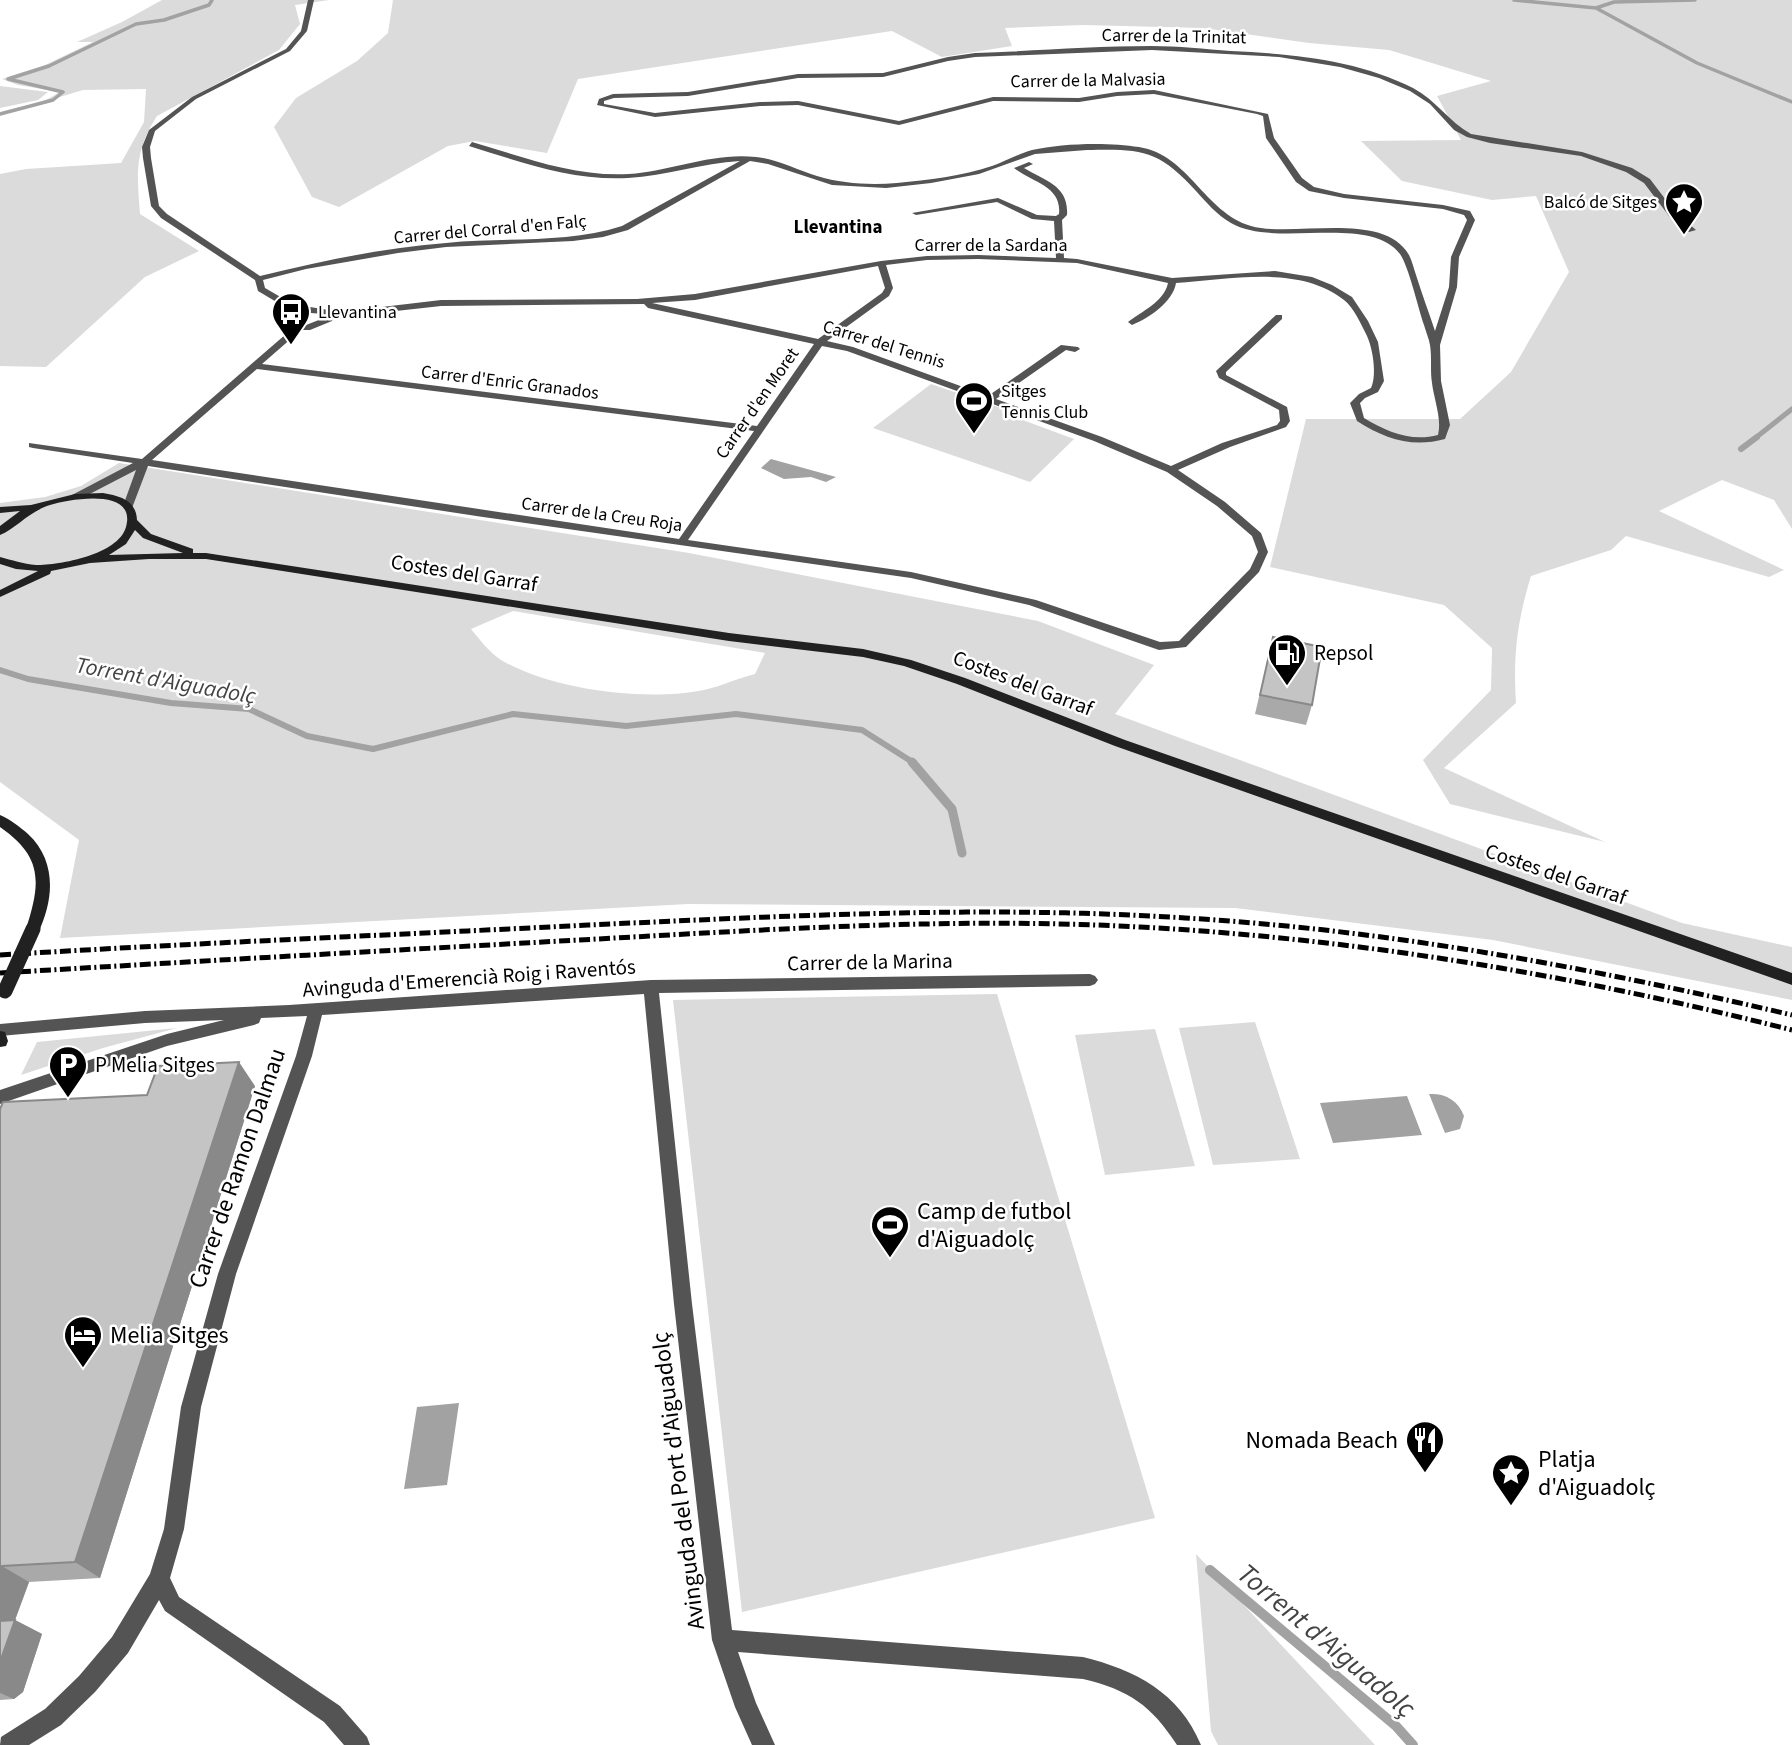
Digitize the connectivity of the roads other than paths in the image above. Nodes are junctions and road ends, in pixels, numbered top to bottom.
1 (311, 0) edge
2 (606, 98) joint
3 (472, 144) dead end
4 (750, 159) junction
5 (1029, 164) dead end
6 (916, 213) dead end
7 (1058, 219) junction
8 (1692, 230) dead end
9 (1060, 260) junction
10 (881, 263) junction
11 (259, 279) junction
12 (1172, 281) junction
13 (637, 302) junction
14 (300, 313) junction
15 (330, 316) junction
16 (1279, 317) dead end
17 (1132, 322) dead end
18 (299, 327) junction
19 (821, 341) junction
20 (1435, 345) junction
21 (1075, 349) dead end
22 (257, 366) junction
23 (1436, 367) joint
24 (991, 398) junction
25 (760, 429) junction
26 (33, 444) dead end
27 (144, 462) junction
28 (1171, 470) junction
29 (76, 497) junction
30 (42, 504) junction
31 (128, 506) junction
32 (0, 510) edge
33 (133, 522) junction
34 (0, 532) edge
35 (681, 542) junction
36 (206, 555) junction
37 (0, 560) edge
38 (90, 560) junction
39 (51, 570) junction
40 (0, 594) edge
41 (1159, 646) joint
42 (0, 820) edge
43 (1792, 979) edge
44 (1090, 980) dead end
45 (651, 986) junction
46 (2, 995) edge
47 (316, 1009) junction
48 (289, 1011) junction
49 (0, 1030) edge
50 (0, 1097) edge
51 (159, 1579) junction
52 (723, 1640) junction
53 (9, 1745) edge
54 (359, 1745) edge
55 (764, 1745) edge
56 (1190, 1745) edge

1 - 11 street
2 - 8 street, Carrer de la Trinitat
2 - 20 street, Carrer de la Malvasia
3 - 4 street
4 - 11 street, Carrer del Corral d'en Falç
4 - 20 street
5 - 7 street
6 - 7 street
7 - 9 street
9 - 10 street, Carrer de la Sardana
9 - 12 street, Carrer de la Sardana
10 - 13 street, Carrer de la Sardana
10 - 19 street, Carrer d'en Moret
11 - 14 street
12 - 17 street
12 - 23 street, Carrer de la Sardana
13 - 15 street, Carrer de la Sardana
13 - 19 street, Carrer del Tennis
14 - 15 street
14 - 18 street
15 - 18 street
16 - 28 street
18 - 22 street
19 - 24 street, Carrer del Tennis
19 - 25 street, Carrer d'en Moret
20 - 23 street, Carrer de la Malvasia
21 - 24 street
22 - 25 street, Carrer d'Enric Granados
22 - 27 street
24 - 28 street, Carrer del Tennis
25 - 35 street, Carrer d'en Moret
26 - 27 street, Carrer de la Creu Roja
27 - 29 street
27 - 31 street
27 - 35 street, Carrer de la Creu Roja
28 - 41 street, Carrer del Tennis
29 - 30 main road
29 - 31 main road
30 - 32 main road
30 - 34 main road
31 - 33 main road
33 - 36 main road
33 - 38 main road
35 - 41 street, Carrer de la Creu Roja
36 - 38 main road
36 - 43 main road, Costes del Garraf
37 - 39 main road
38 - 39 main road
39 - 40 main road
42 - 46 main road, bridge
44 - 45 street, Carrer de la Marina
45 - 47 street, Avinguda d'Emerencià Roig i Raventós
45 - 52 street, Avinguda del Port d'Aiguadolç
47 - 48 street, Avinguda d'Emerencià Roig i Raventós
47 - 51 street, Carrer de Ramon Dalmau
48 - 49 street, Avinguda d'Emerencià Roig i Raventós
48 - 50 street, Avinguda d'Emerencià Roig i Raventós
51 - 53 street, Carrer de Ramon Dalmau
51 - 54 street
52 - 55 street
52 - 56 street, Avinguda del Port d'Aiguadolç

